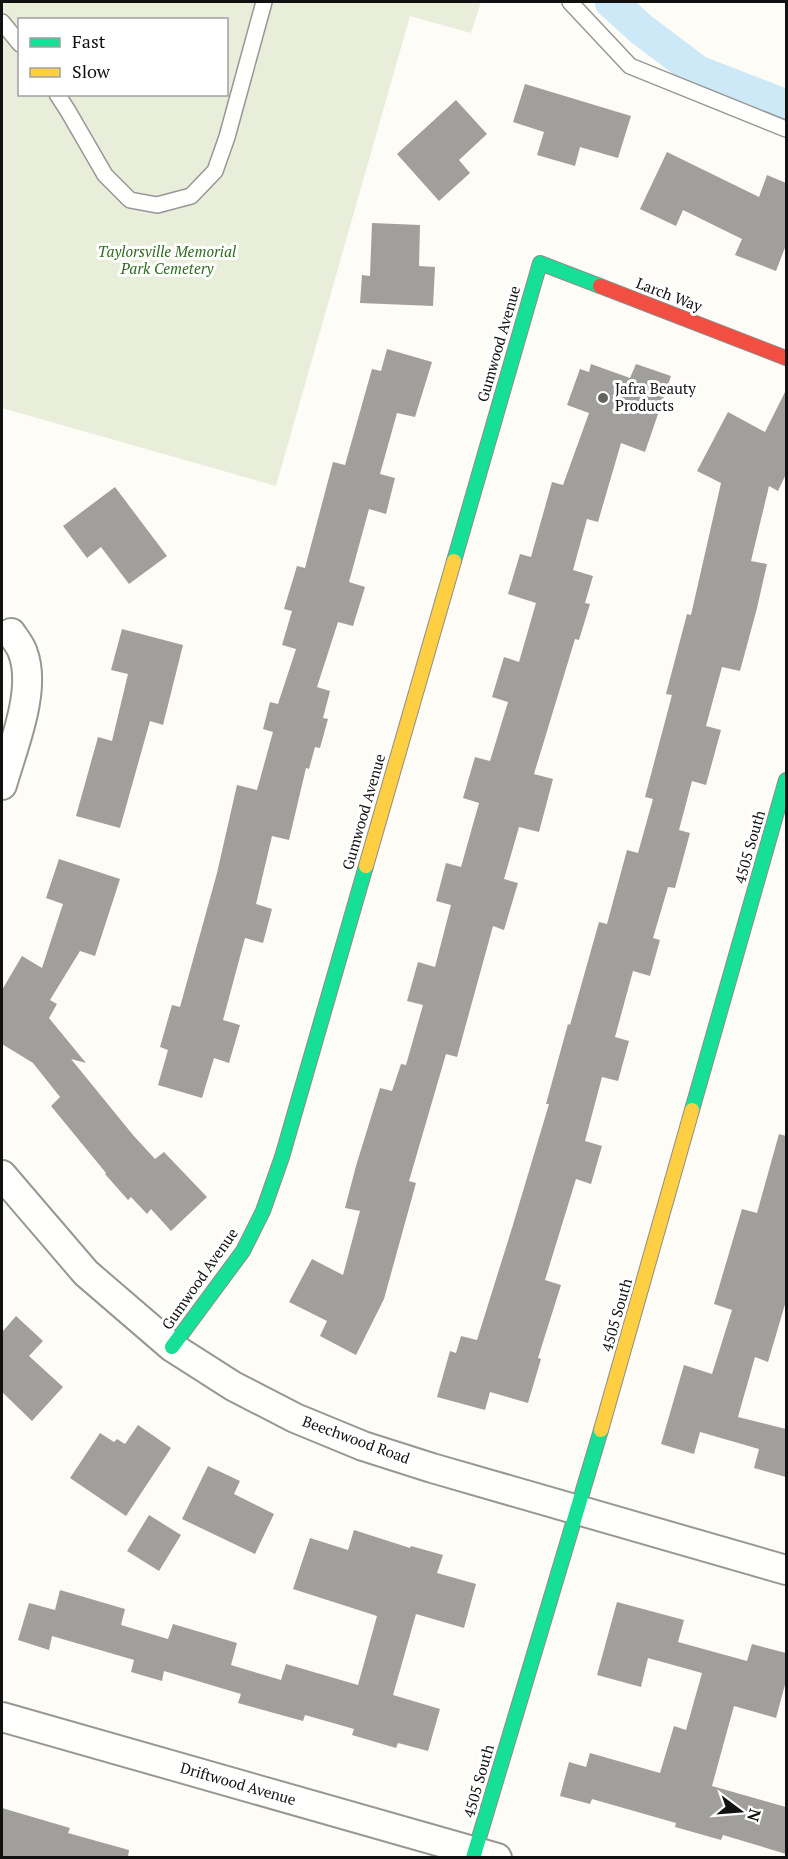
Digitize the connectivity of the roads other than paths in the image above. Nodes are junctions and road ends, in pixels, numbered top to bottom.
1 (264, 2) edge
2 (570, 2) edge
3 (2, 22) edge
4 (18, 42) edge
5 (58, 96) edge
6 (786, 129) edge
7 (540, 263) joint
8 (786, 358) edge
9 (11, 633) dead end
10 (786, 780) edge
11 (2, 785) edge
12 (2, 1175) edge
13 (172, 1347) junction
14 (576, 1510) junction
15 (786, 1570) edge
16 (2, 1718) edge
17 (482, 1855) edge

1 - 5 lane
2 - 6 lane
3 - 4 lane
7 - 8 street, Larch Way
7 - 13 street, Gumwood Avenue
9 - 11 street
10 - 14 street, 4505 South
12 - 13 street, Beechwood Road
13 - 14 street, Beechwood Road
14 - 15 street, Beechwood Road
14 - 17 street, 4505 South
16 - 17 street, Driftwood Avenue

